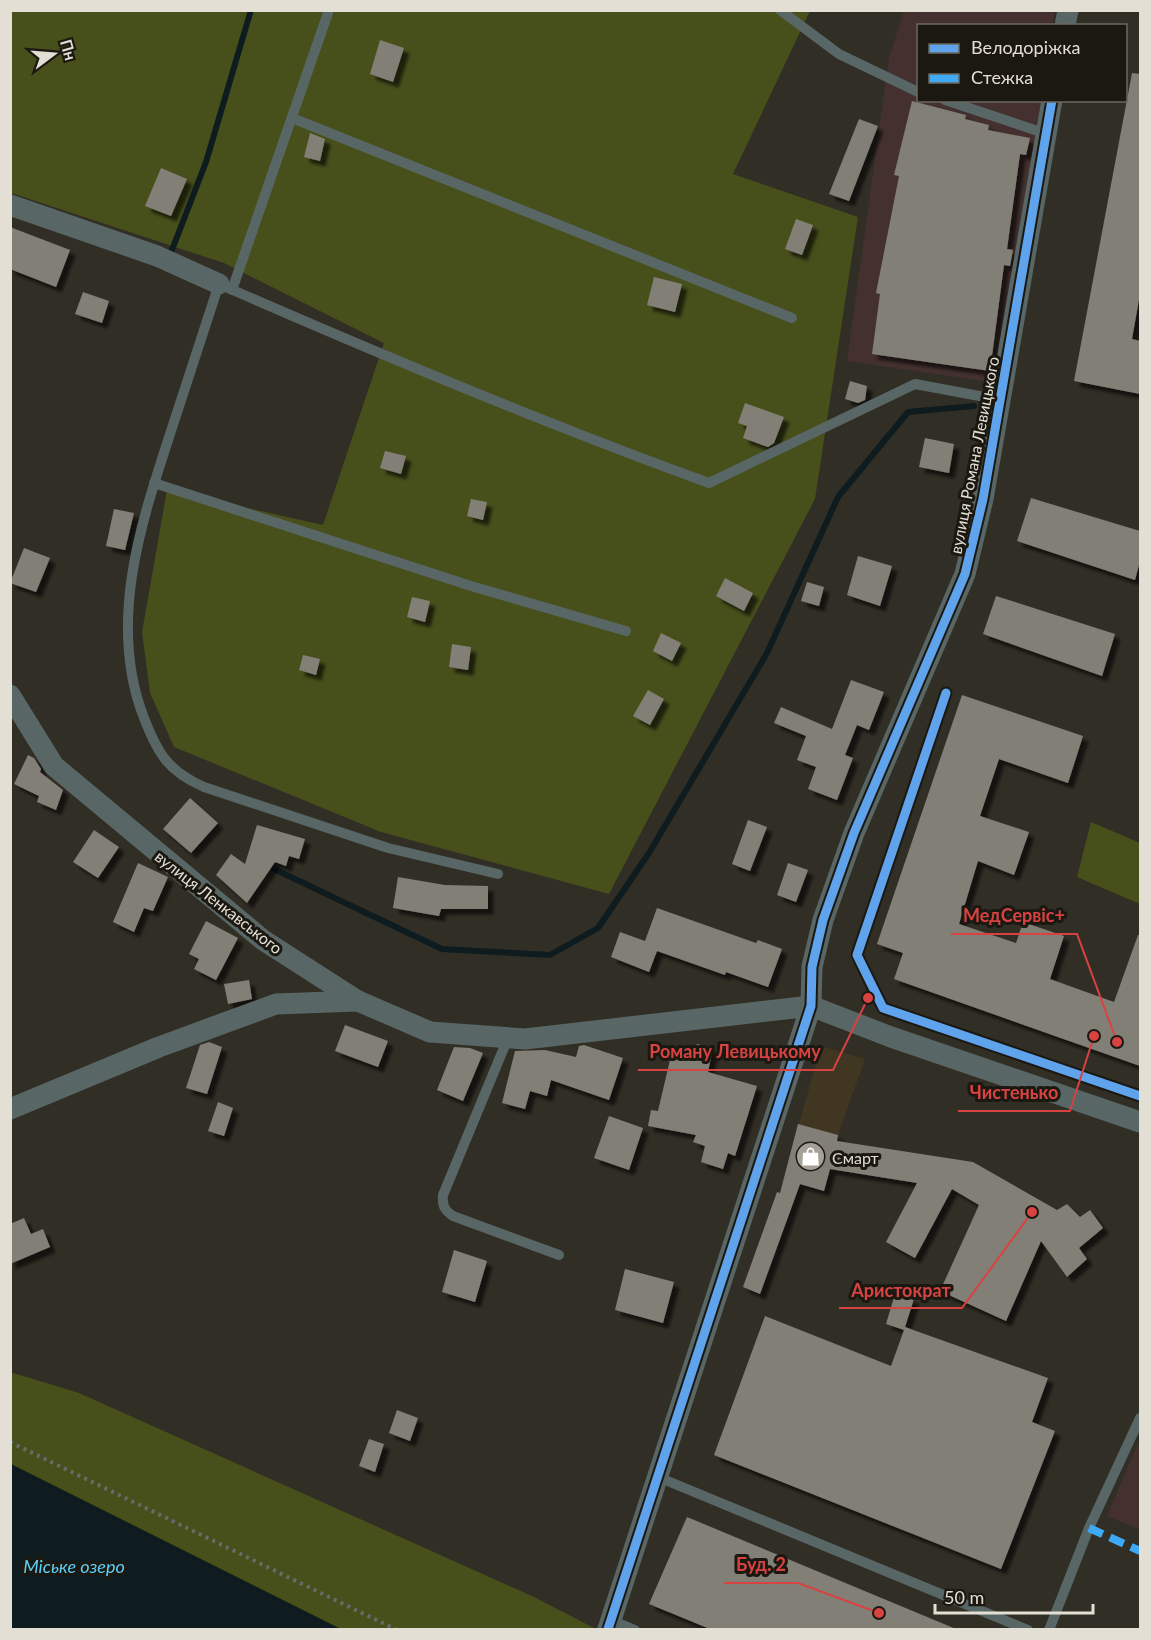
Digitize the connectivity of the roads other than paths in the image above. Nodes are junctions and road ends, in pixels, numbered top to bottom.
1 (329, 10) edge
2 (780, 10) edge
3 (917, 92) edge
4 (951, 102) edge
5 (1052, 102) edge
6 (292, 118) junction
7 (1047, 134) junction
8 (10, 205) edge
9 (226, 287) junction
10 (792, 318) dead end
11 (1001, 400) junction
12 (154, 483) junction
13 (626, 631) dead end
14 (10, 695) edge
15 (498, 874) dead end
16 (358, 1001) junction
17 (811, 1006) junction
18 (508, 1038) junction
19 (10, 1109) edge
20 (1140, 1122) edge
21 (558, 1255) dead end
22 (1140, 1418) edge
23 (658, 1477) junction
24 (610, 1625) edge
25 (635, 1629) edge
26 (1028, 1629) edge
27 (1049, 1629) edge

1 - 6 lane
2 - 3 lane
4 - 7 lane
5 - 7 street, вулиця Романа Левицького
6 - 9 lane
6 - 10 lane
7 - 11 street, вулиця Романа Левицького
8 - 9 street
9 - 11 lane
9 - 12 lane
11 - 17 street, вулиця Романа Левицького
12 - 13 lane
12 - 15 lane
14 - 16 street, вулиця Ленкавського
16 - 18 street, вулиця Ленкавського
16 - 19 street
17 - 18 street, вулиця Ленкавського
17 - 20 street, вулиця Ленкавського
17 - 23 street, вулиця Романа Левицького
18 - 21 lane
22 - 27 lane
23 - 24 street, вулиця Романа Левицького
23 - 26 lane
24 - 25 lane

